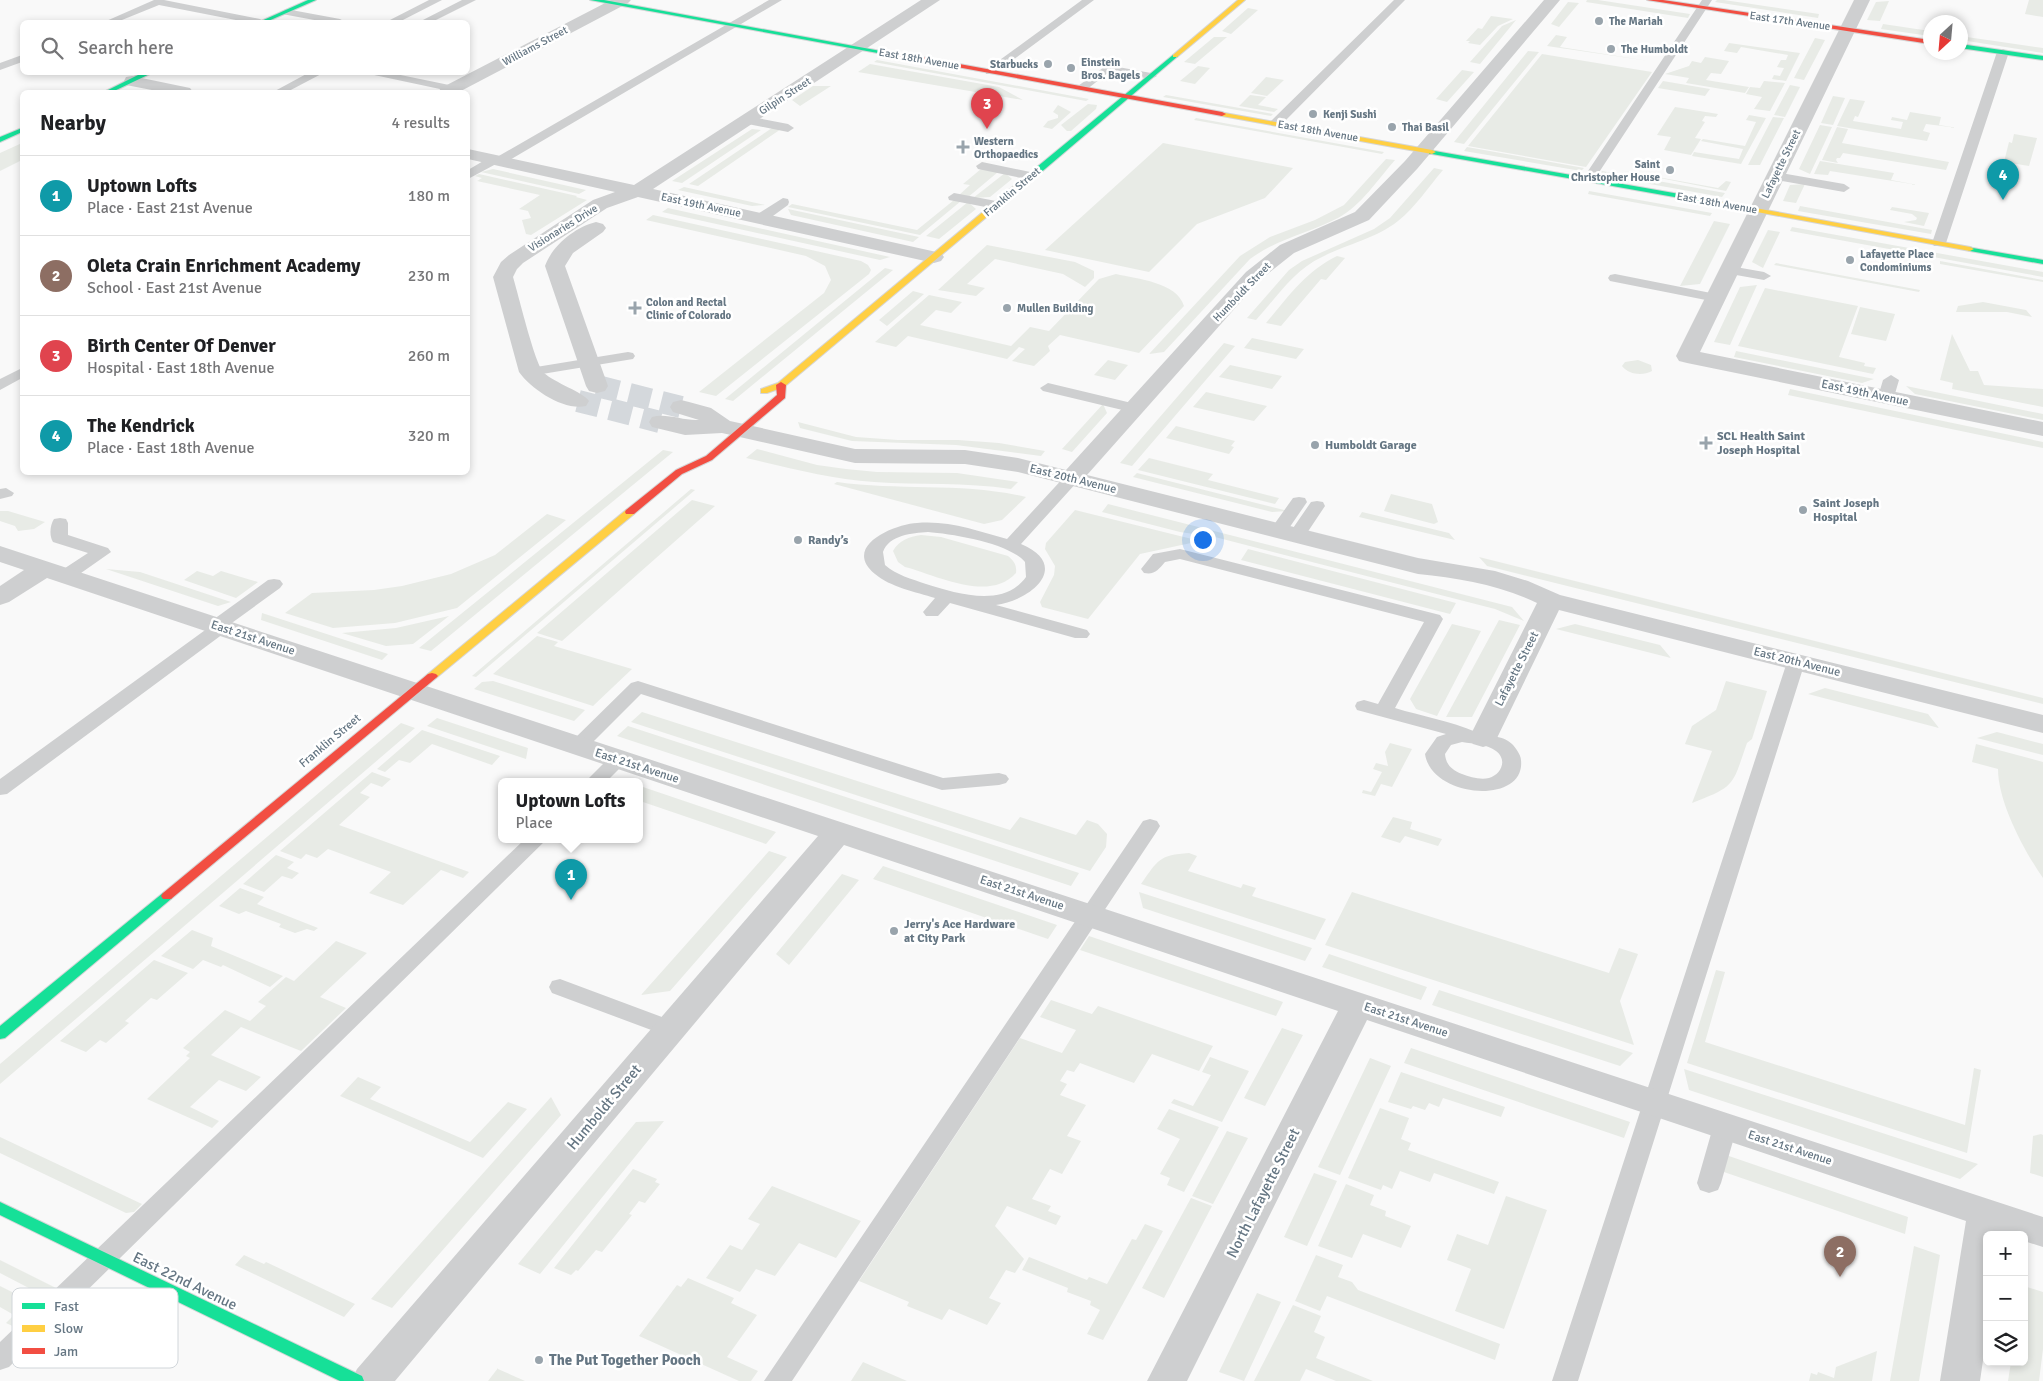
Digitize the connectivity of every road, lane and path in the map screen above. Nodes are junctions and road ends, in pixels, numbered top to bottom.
1 (314, 0) edge
2 (437, 0) edge
3 (471, 0) edge
4 (593, 0) edge
5 (778, 0) edge
6 (932, 0) edge
7 (1089, 0) edge
8 (1242, 0) edge
9 (1400, 0) edge
10 (1552, 0) edge
11 (1650, 0) edge
12 (1862, 0) edge
13 (619, 2) edge
14 (1705, 4) edge
15 (286, 12) junction
16 (114, 20) edge
17 (251, 20) edge
18 (266, 20) edge
19 (329, 20) edge
20 (395, 20) edge
21 (428, 20) edge
22 (733, 26) junction
23 (1847, 29) junction
24 (1923, 41) edge
25 (1968, 47) edge
26 (858, 48) junction
27 (2003, 52) junction
28 (2043, 58) edge
29 (20, 59) edge
30 (0, 67) edge
31 (990, 72) junction
32 (145, 75) edge
33 (314, 75) edge
34 (378, 75) edge
35 (1151, 76) junction
36 (132, 81) junction
37 (1082, 88) junction
38 (112, 90) edge
39 (175, 90) edge
40 (283, 90) edge
41 (446, 90) edge
42 (452, 90) edge
43 (1126, 96) junction
44 (747, 120) junction
45 (1276, 123) junction
46 (788, 128) dead end
47 (20, 131) edge
48 (0, 140) edge
49 (1424, 150) junction
50 (470, 154) edge
51 (497, 160) junction
52 (982, 166) dead end
53 (1777, 173) junction
54 (470, 174) edge
55 (1031, 176) junction
56 (1588, 180) junction
57 (1845, 185) dead end
58 (637, 191) junction
59 (954, 197) dead end
60 (783, 202) dead end
61 (996, 205) junction
62 (1759, 211) junction
63 (761, 218) junction
64 (1939, 243) junction
65 (934, 257) junction
66 (2043, 262) edge
67 (1730, 270) junction
68 (1764, 276) dead end
69 (1615, 278) dead end
70 (1716, 298) junction
71 (628, 356) dead end
72 (1687, 356) joint
73 (589, 362) junction
74 (530, 372) junction
75 (20, 373) edge
76 (0, 385) edge
77 (781, 385) junction
78 (1051, 385) dead end
79 (597, 386) dead end
80 (754, 400) dead end
81 (578, 401) tunnel mouth
82 (1137, 405) junction
83 (681, 407) tunnel mouth
84 (660, 422) tunnel mouth
85 (727, 428) junction
86 (2043, 429) edge
87 (690, 453) dead end
88 (679, 472) junction
89 (1072, 478) junction
90 (1299, 502) dead end
91 (1317, 506) dead end
92 (60, 523) dead end
93 (1288, 533) junction
94 (1010, 546) junction
95 (0, 554) edge
96 (1150, 570) dead end
97 (54, 572) junction
98 (274, 584) dead end
99 (1029, 586) junction
100 (947, 595) junction
101 (0, 597) edge
102 (1552, 600) junction
103 (967, 601) junction
104 (932, 612) dead end
105 (218, 627) junction
106 (1796, 662) junction
107 (411, 691) junction
108 (1384, 711) junction
109 (2043, 724) edge
110 (1478, 737) junction
111 (1444, 741) junction
112 (578, 746) junction
113 (618, 760) junction
114 (599, 778) edge
115 (999, 779) dead end
116 (0, 789) edge
117 (1150, 826) dead end
118 (838, 832) junction
119 (533, 843) edge
120 (1090, 916) junction
121 (560, 987) dead end
122 (1358, 1005) junction
123 (670, 1029) junction
124 (0, 1034) edge
125 (1655, 1103) junction
126 (1725, 1127) junction
127 (1709, 1183) dead end
128 (0, 1208) edge
129 (1986, 1213) junction
130 (2043, 1232) edge
131 (104, 1259) junction
132 (74, 1288) edge
133 (164, 1288) edge
134 (178, 1295) edge
135 (12, 1347) edge
136 (0, 1359) edge
137 (356, 1381) edge
138 (371, 1381) edge
139 (777, 1381) edge
140 (1167, 1381) edge
141 (1565, 1381) edge
142 (1960, 1381) edge

1 - 15 street
2 - 20 lane
3 - 21 lane
4 - 13 street, East 18th Avenue
5 - 22 lane
6 - 26 street, Gilpin Street
7 - 31 lane
8 - 35 street, Franklin Street
9 - 45 lane
10 - 49 street, Humboldt Street
11 - 14 street, East 17th Avenue
12 - 23 street, Lafayette Street
13 - 22 street, East 18th Avenue
13 - 42 street, Williams Street
14 - 23 street, East 17th Avenue
14 - 56 lane
15 - 18 street
15 - 19 lane
16 - 17 lane
22 - 26 street, East 18th Avenue
22 - 51 lane
23 - 24 street, East 17th Avenue
23 - 53 street, Lafayette Street
25 - 27 street
26 - 31 street, East 18th Avenue
26 - 44 street, Gilpin Street
27 - 28 street
27 - 64 lane
29 - 30 lane
31 - 37 street, East 18th Avenue
32 - 36 street
33 - 40 lane
34 - 41 lane
35 - 37 lane
35 - 43 street, Franklin Street
36 - 38 street
36 - 39 street
37 - 43 street, East 18th Avenue
43 - 45 street, East 18th Avenue
43 - 55 street, Franklin Street
44 - 46 lane
44 - 58 street, Gilpin Street
45 - 49 street, East 18th Avenue
47 - 48 street
49 - 56 street, East 18th Avenue
49 - 82 street, Humboldt Street
50 - 51 street, East 19th Avenue
51 - 54 lane
51 - 58 street, East 19th Avenue
52 - 55 lane
53 - 57 lane
53 - 62 street, Lafayette Street
55 - 61 street, Franklin Street
56 - 62 street, East 18th Avenue
58 - 63 street, East 19th Avenue
58 - 73 street, Visionaries Drive
58 - 74 street, Visionaries Drive
59 - 61 lane
60 - 63 lane
61 - 65 street, Franklin Street
62 - 64 street, East 18th Avenue
62 - 67 street, Lafayette Street
63 - 65 street, East 19th Avenue
64 - 66 street, East 18th Avenue
65 - 77 street, Franklin Street
67 - 68 lane
67 - 70 street, Lafayette Street
69 - 70 lane
70 - 72 street, Lafayette Street
71 - 73 lane
72 - 86 street, East 19th Avenue
73 - 74 lane
73 - 79 street, Visionaries Drive
74 - 81 street
75 - 76 lane
77 - 80 street, Franklin Street
77 - 85 street, Franklin Street
78 - 82 lane
82 - 89 street, Humboldt Street
83 - 85 street
84 - 85 street
85 - 88 street, Franklin Street
85 - 89 street, East 20th Avenue
87 - 88 street, Franklin Street
88 - 107 street, Franklin Street
89 - 93 street, East 20th Avenue
89 - 94 lane
90 - 93 lane
91 - 93 lane
92 - 97 lane
93 - 102 street, East 20th Avenue
94 - 99 lane
94 - 100 lane
95 - 97 street, East 21st Avenue
96 - 108 lane
97 - 101 street
97 - 105 street, East 21st Avenue
98 - 105 lane
99 - 103 lane
99 - 103 lane
100 - 103 lane
100 - 104 lane
102 - 106 street, East 20th Avenue
102 - 110 street, Lafayette Street
105 - 107 street, East 21st Avenue
105 - 116 lane
106 - 109 street, East 20th Avenue
106 - 125 lane
107 - 112 street, East 21st Avenue
107 - 124 street, Franklin Street
108 - 110 lane
108 - 111 lane
110 - 111 lane
110 - 111 lane
112 - 113 street, East 21st Avenue
112 - 115 lane
113 - 114 lane
113 - 118 street, East 21st Avenue
117 - 120 lane
118 - 120 street, East 21st Avenue
118 - 123 street, Humboldt Street
119 - 131 lane
120 - 122 street, East 21st Avenue
120 - 139 lane
121 - 123 lane
122 - 125 street, East 21st Avenue
122 - 140 street, North Lafayette Street
123 - 138 street, Humboldt Street
125 - 126 street, East 21st Avenue
125 - 141 lane
126 - 127 lane
126 - 129 street, East 21st Avenue
128 - 131 street, East 22nd Avenue
129 - 130 street, East 21st Avenue
129 - 142 street
131 - 132 lane
131 - 133 street, East 22nd Avenue
134 - 137 street, East 22nd Avenue
135 - 136 lane

